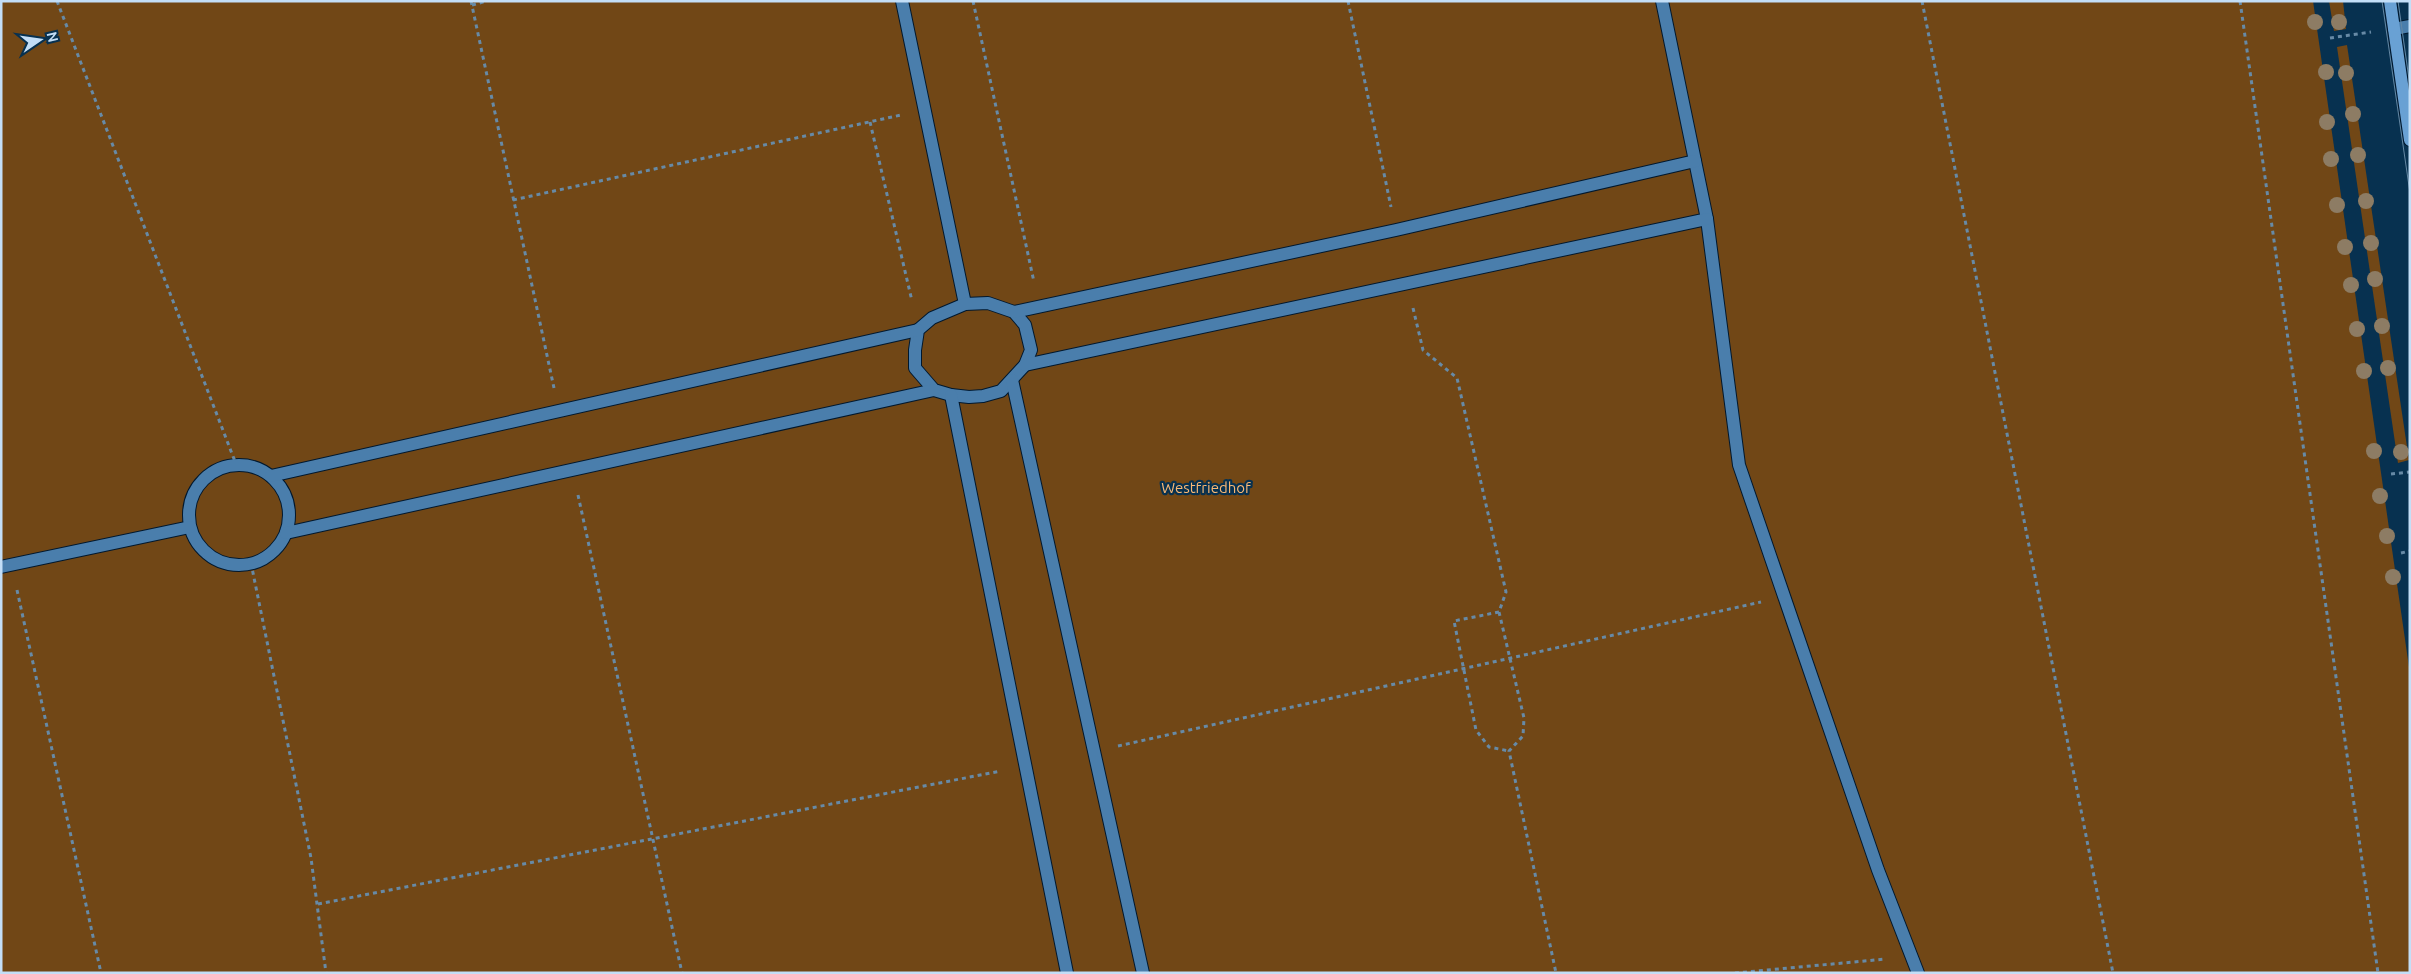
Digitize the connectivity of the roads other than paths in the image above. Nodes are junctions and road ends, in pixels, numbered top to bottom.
1 (902, 1) edge
2 (1662, 1) edge
3 (2390, 1) edge
4 (2410, 26) edge
5 (2394, 29) junction
6 (2410, 140) edge
7 (1695, 161) junction
8 (1707, 219) junction
9 (965, 304) junction
10 (1014, 312) junction
11 (918, 330) junction
12 (1025, 365) junction
13 (1012, 380) junction
14 (934, 390) junction
15 (951, 395) junction
16 (271, 476) junction
17 (190, 527) junction
18 (286, 533) junction
19 (6, 566) edge
20 (1067, 973) edge
21 (1143, 973) edge
22 (1918, 973) edge

1 - 9 street
2 - 7 street
3 - 5 main road
4 - 5 street
5 - 6 main road
7 - 8 street
7 - 10 street
8 - 12 street
8 - 22 street
9 - 10 street
9 - 11 street
10 - 12 street
11 - 14 street
11 - 16 street
12 - 13 street
13 - 15 street
13 - 21 street
14 - 15 street
14 - 18 street
15 - 20 street
16 - 17 street
16 - 18 street
17 - 18 street
17 - 19 street

